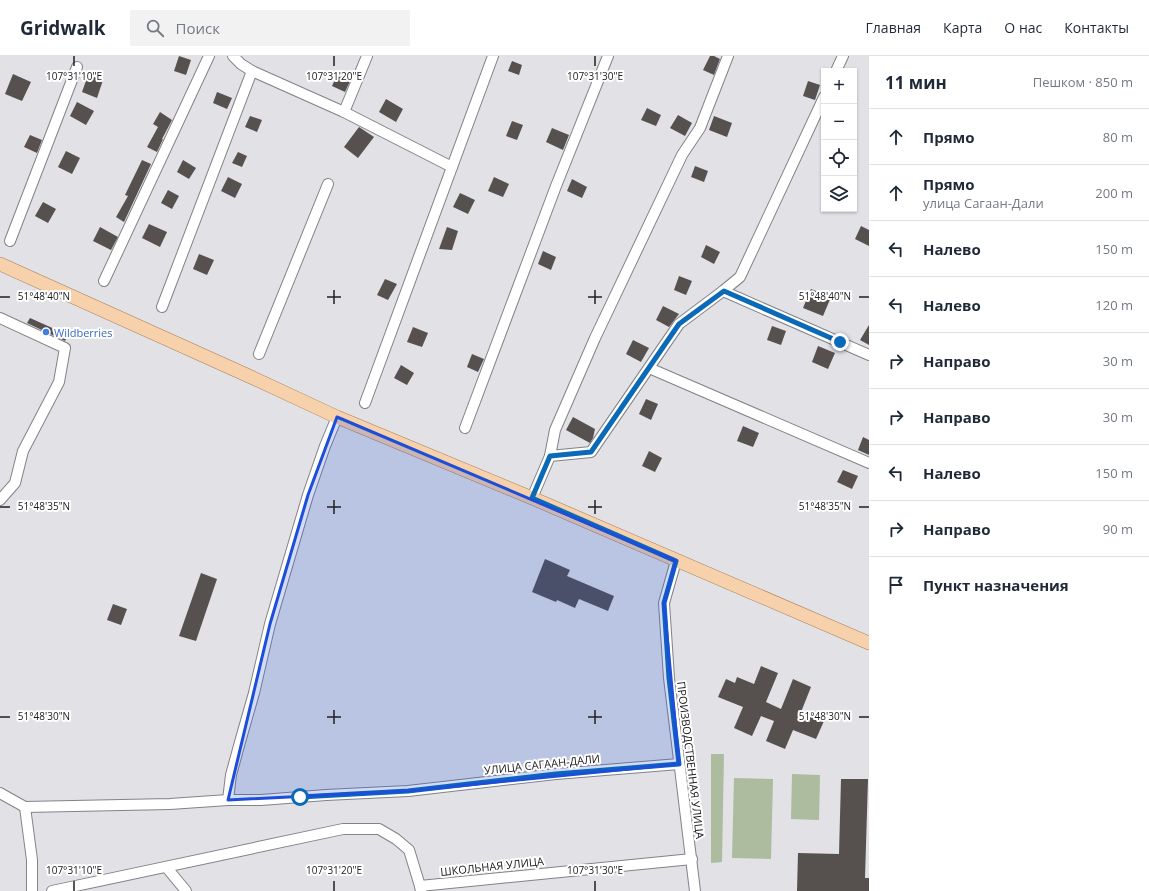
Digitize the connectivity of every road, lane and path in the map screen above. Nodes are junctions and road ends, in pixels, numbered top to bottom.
1 (209, 56) edge
2 (233, 56) edge
3 (367, 56) edge
4 (493, 56) edge
5 (608, 56) edge
6 (728, 56) edge
7 (843, 56) edge
8 (77, 67) dead end
9 (837, 68) edge
10 (252, 72) junction
11 (821, 103) edge
12 (344, 112) junction
13 (452, 167) junction
14 (328, 184) dead end
15 (10, 241) dead end
16 (2, 268) edge
17 (104, 281) dead end
18 (724, 291) junction
19 (162, 307) dead end
20 (0, 318) edge
21 (258, 354) dead end
22 (869, 355) edge
23 (649, 368) junction
24 (365, 403) dead end
25 (338, 417) junction
26 (464, 428) dead end
27 (550, 456) junction
28 (869, 463) edge
29 (532, 498) junction
30 (0, 500) edge
31 (676, 561) junction
32 (869, 643) edge
33 (679, 764) junction
34 (0, 793) edge
35 (228, 800) junction
36 (25, 807) junction
37 (692, 859) junction
38 (167, 868) junction
39 (420, 888) edge
40 (32, 891) edge
41 (52, 891) edge
42 (186, 891) edge
43 (695, 891) edge

1 - 17 street
2 - 10 street
3 - 12 street
4 - 13 street
5 - 26 street
6 - 27 street
7 - 9 street
8 - 15 street
10 - 12 street
10 - 19 street
11 - 18 street
12 - 13 street
13 - 24 street
14 - 21 street
16 - 25 main road
18 - 22 street
18 - 23 street
20 - 30 street
23 - 27 street
23 - 28 street
25 - 29 main road
25 - 35 street
27 - 29 street
29 - 31 main road
31 - 32 main road
31 - 33 street, ПРОИЗВОДСТВЕННАЯ УЛИЦА
33 - 35 street, УЛИЦА САГААН-ДАЛИ
33 - 37 street, ПРОИЗВОДСТВЕННАЯ УЛИЦА
34 - 36 street
35 - 36 street, УЛИЦА САГААН-ДАЛИ
36 - 40 street
37 - 39 street, ШКОЛЬНАЯ УЛИЦА
37 - 43 street, ПРОИЗВОДСТВЕННАЯ УЛИЦА
38 - 39 street
38 - 41 street
38 - 42 street

